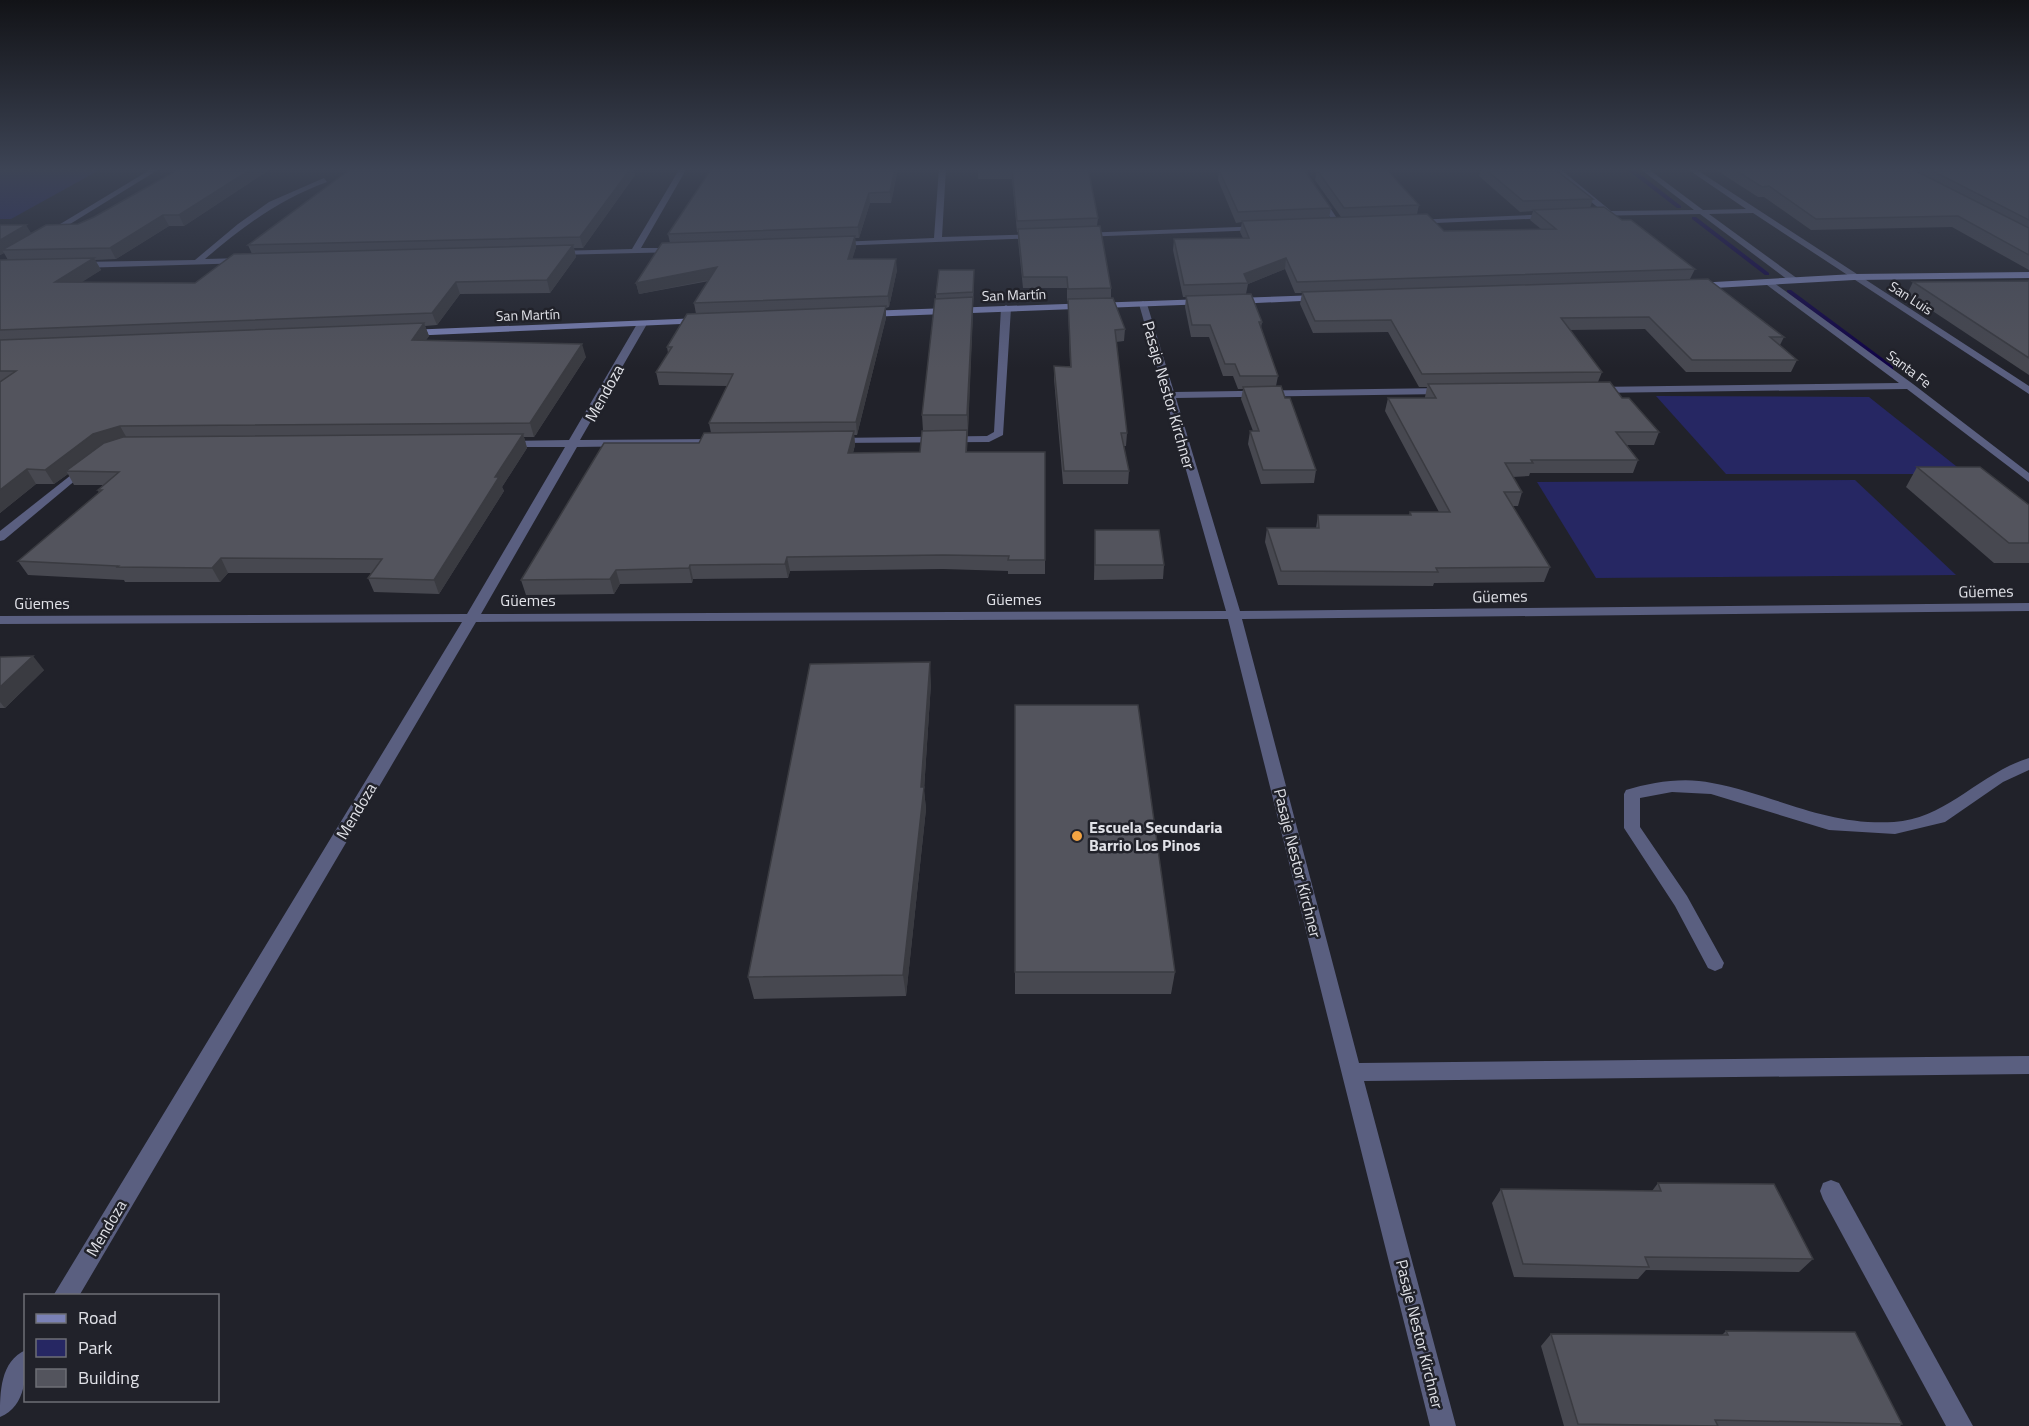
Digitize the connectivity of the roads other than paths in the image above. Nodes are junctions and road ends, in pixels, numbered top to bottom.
1 (46, 235) edge
2 (229, 235) edge
3 (645, 235) edge
4 (938, 235) edge
5 (1068, 235) edge
6 (1079, 235) edge
7 (1731, 235) edge
8 (1790, 235) edge
9 (1044, 236) edge
10 (39, 239) edge
11 (938, 240) junction
12 (833, 244) edge
13 (681, 250) edge
14 (635, 251) junction
15 (540, 254) edge
16 (256, 261) edge
17 (197, 262) junction
18 (70, 265) edge
19 (2029, 275) edge
20 (1854, 277) junction
21 (1795, 281) junction
22 (1770, 283) junction
23 (1687, 286) edge
24 (1332, 298) edge
25 (1214, 301) edge
26 (1226, 301) edge
27 (1143, 304) junction
28 (1006, 308) junction
29 (854, 315) edge
30 (712, 321) edge
31 (642, 324) junction
32 (392, 333) edge
33 (1909, 386) junction
34 (1586, 390) edge
35 (1455, 391) edge
36 (2029, 391) edge
37 (1168, 394) junction
38 (824, 441) edge
39 (729, 442) edge
40 (575, 443) junction
41 (493, 444) edge
42 (93, 461) edge
43 (2029, 479) edge
44 (0, 537) edge
45 (2029, 607) edge
46 (1234, 615) junction
47 (473, 616) junction
48 (0, 620) edge
49 (2029, 764) edge
50 (1715, 963) dead end
51 (2029, 1065) edge
52 (1352, 1072) junction
53 (1831, 1191) dead end
54 (66, 1294) edge
55 (24, 1365) edge
56 (0, 1404) edge
57 (1443, 1426) edge
58 (1960, 1426) edge

1 - 10 street
2 - 17 street
3 - 14 street
4 - 11 street
5 - 6 street
7 - 21 street
8 - 20 street, San Luis
9 - 11 street
11 - 12 street
13 - 14 street
14 - 15 street
16 - 17 street
17 - 18 street
19 - 20 street
20 - 21 street
20 - 36 street, San Luis
21 - 22 street
22 - 23 street
22 - 33 street, Santa Fe
24 - 26 street
25 - 27 street, San Martín
27 - 28 street, San Martín
27 - 37 street, Pasaje Nestor Kirchner
28 - 29 street, San Martín
28 - 38 street
30 - 31 street, San Martín
31 - 32 street, San Martín
31 - 40 street, Mendoza
33 - 34 street
33 - 43 street, Santa Fe
35 - 37 street
37 - 46 street, Pasaje Nestor Kirchner
39 - 40 street
40 - 41 street
40 - 47 street, Mendoza
42 - 44 street
45 - 46 street, Güemes
46 - 47 street, Güemes
46 - 52 street, Pasaje Nestor Kirchner
47 - 48 street, Güemes
47 - 54 street, Mendoza
49 - 50 street
51 - 52 street
52 - 57 street, Pasaje Nestor Kirchner
53 - 58 street
55 - 56 street

